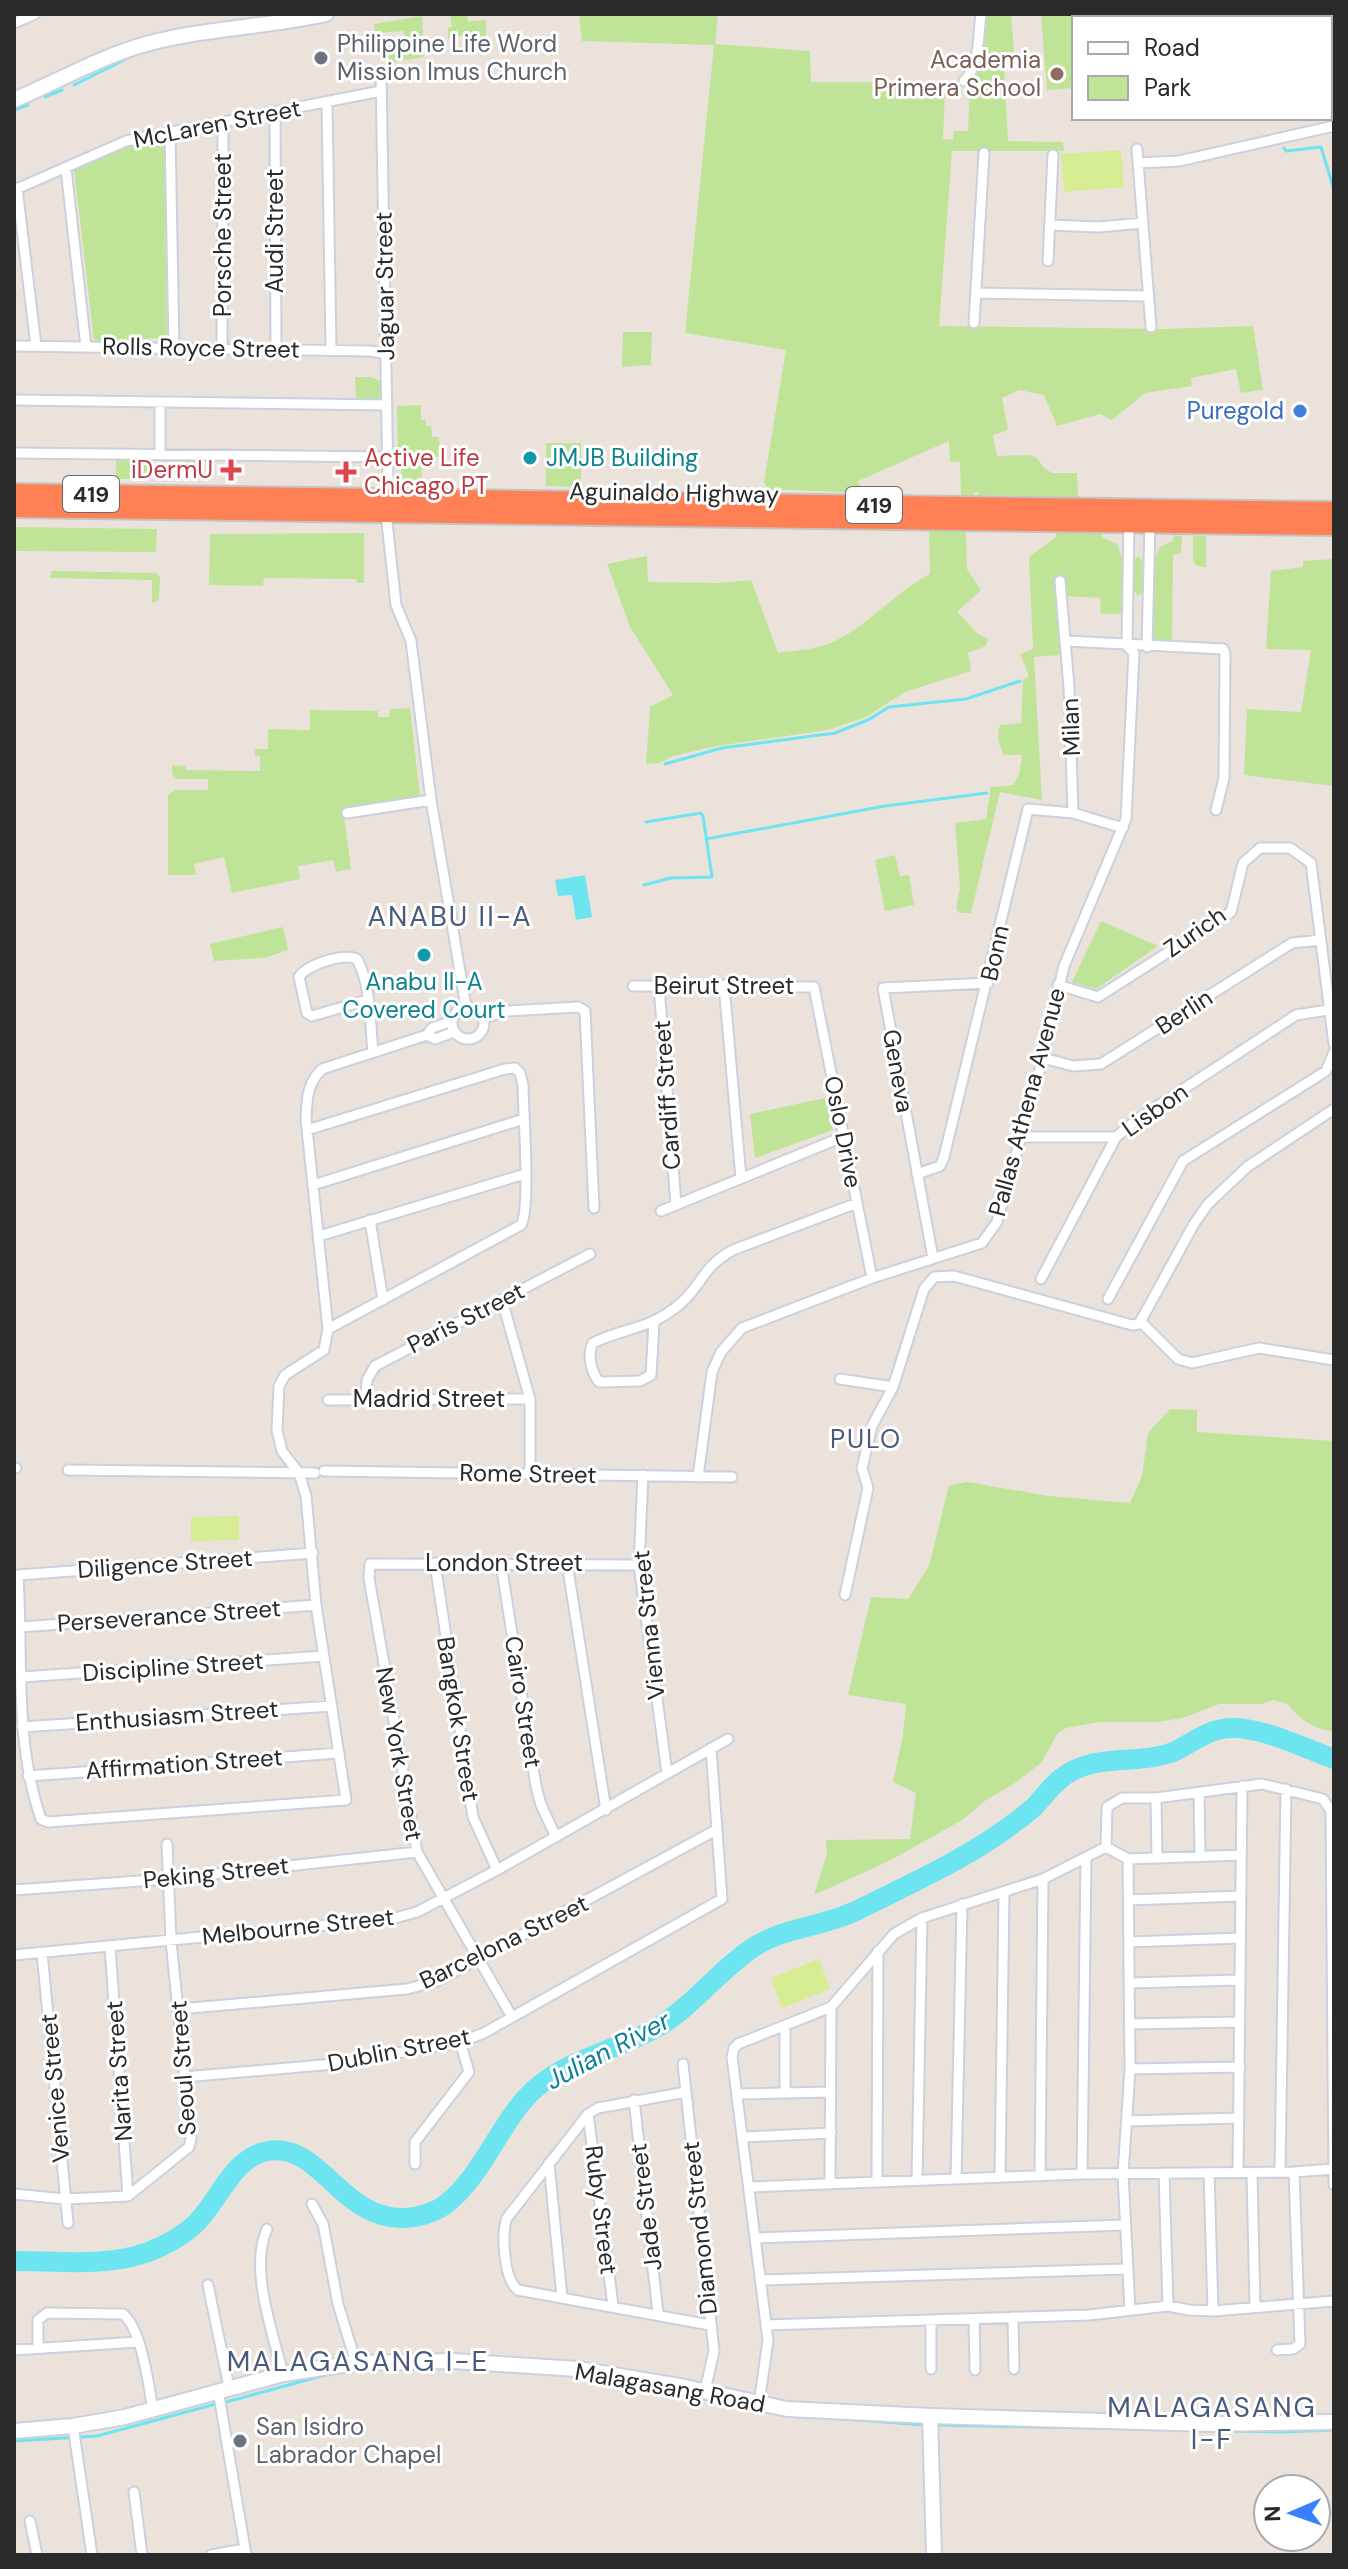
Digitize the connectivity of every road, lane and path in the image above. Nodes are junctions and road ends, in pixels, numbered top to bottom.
1 (35, 14) edge
2 (326, 14) edge
3 (981, 14) edge
4 (14, 23) edge
5 (381, 73) dead end
6 (964, 81) dead end
7 (381, 91) junction
8 (14, 100) edge
9 (327, 102) junction
10 (275, 112) junction
11 (223, 122) junction
12 (1334, 126) edge
13 (170, 132) junction
14 (1137, 149) dead end
15 (984, 153) dead end
16 (1053, 155) dead end
17 (1138, 163) junction
18 (66, 169) junction
19 (16, 189) edge
20 (1143, 223) junction
21 (1050, 225) junction
22 (1048, 261) dead end
23 (976, 293) junction
24 (1148, 296) junction
25 (974, 323) dead end
26 (1151, 327) dead end
27 (14, 346) edge
28 (36, 346) junction
29 (86, 347) junction
30 (174, 348) junction
31 (222, 349) junction
32 (276, 349) junction
33 (331, 350) junction
34 (387, 354) junction
35 (14, 400) edge
36 (160, 402) junction
37 (387, 405) junction
38 (14, 453) edge
39 (160, 455) junction
40 (388, 457) junction
41 (14, 493) edge
42 (386, 506) junction
43 (14, 508) edge
44 (1334, 511) edge
45 (1129, 516) junction
46 (1150, 516) junction
47 (1334, 526) edge
48 (1060, 581) dead end
49 (1066, 641) junction
50 (1147, 647) junction
51 (1130, 650) junction
52 (431, 800) junction
53 (1216, 810) dead end
54 (347, 813) dead end
55 (1073, 813) junction
56 (1123, 828) junction
57 (1321, 940) junction
58 (988, 983) junction
59 (724, 985) junction
60 (1058, 985) junction
61 (633, 986) dead end
62 (659, 986) junction
63 (814, 987) joint
64 (367, 1000) junction
65 (466, 1007) junction
66 (1332, 1009) edge
67 (484, 1018) junction
68 (453, 1026) junction
69 (1334, 1044) edge
70 (373, 1052) junction
71 (1334, 1052) edge
72 (1043, 1058) junction
73 (1334, 1109) edge
74 (524, 1119) junction
75 (307, 1130) junction
76 (845, 1136) junction
77 (1022, 1137) junction
78 (1116, 1137) junction
79 (525, 1174) junction
80 (917, 1174) junction
81 (741, 1178) junction
82 (313, 1185) junction
83 (857, 1203) junction
84 (676, 1205) junction
85 (594, 1208) dead end
86 (661, 1211) dead end
87 (370, 1220) junction
88 (319, 1236) junction
89 (590, 1254) dead end
90 (933, 1258) junction
91 (872, 1278) junction
92 (1041, 1279) dead end
93 (1108, 1299) dead end
94 (383, 1300) junction
95 (502, 1300) junction
96 (654, 1323) junction
97 (1142, 1323) junction
98 (328, 1329) junction
99 (1334, 1360) edge
100 (840, 1379) dead end
101 (893, 1387) junction
102 (366, 1399) junction
103 (530, 1399) junction
104 (328, 1400) dead end
105 (68, 1470) dead end
106 (299, 1473) junction
107 (530, 1473) junction
108 (643, 1475) junction
109 (698, 1477) junction
110 (732, 1477) dead end
111 (313, 1553) junction
112 (435, 1563) junction
113 (567, 1563) junction
114 (370, 1564) joint
115 (501, 1564) junction
116 (639, 1565) junction
117 (845, 1595) dead end
118 (316, 1605) junction
119 (21, 1627) junction
120 (324, 1656) junction
121 (22, 1677) junction
122 (332, 1706) junction
123 (22, 1727) junction
124 (728, 1739) dead end
125 (711, 1748) junction
126 (339, 1753) junction
127 (667, 1773) junction
128 (28, 1776) junction
129 (1242, 1786) junction
130 (1286, 1789) junction
131 (1199, 1793) junction
132 (1156, 1798) junction
133 (606, 1810) junction
134 (716, 1830) junction
135 (556, 1837) junction
136 (167, 1844) dead end
137 (1106, 1847) junction
138 (417, 1852) junction
139 (1241, 1855) junction
140 (1200, 1856) junction
141 (1157, 1857) junction
142 (1086, 1858) junction
143 (1128, 1859) junction
144 (497, 1870) junction
145 (168, 1879) junction
146 (1043, 1879) junction
147 (14, 1890) edge
148 (1004, 1893) junction
149 (1241, 1896) junction
150 (443, 1899) junction
151 (1129, 1900) junction
152 (962, 1904) junction
153 (922, 1918) junction
154 (1240, 1938) junction
155 (171, 1941) junction
156 (1129, 1942) junction
157 (110, 1947) junction
158 (878, 1951) junction
159 (42, 1953) junction
160 (14, 1955) edge
161 (479, 1960) junction
162 (1240, 1980) junction
163 (1129, 1983) junction
164 (831, 2007) junction
165 (179, 2009) junction
166 (512, 2017) junction
167 (1240, 2022) junction
168 (1129, 2024) junction
169 (785, 2026) junction
170 (460, 2042) junction
171 (683, 2064) dead end
172 (1240, 2067) junction
173 (1130, 2069) junction
174 (184, 2077) junction
175 (686, 2092) junction
176 (785, 2092) junction
177 (831, 2092) junction
178 (739, 2094) junction
179 (634, 2100) junction
180 (588, 2114) junction
181 (1239, 2118) junction
182 (1127, 2121) junction
183 (831, 2133) junction
184 (744, 2137) junction
185 (549, 2163) junction
186 (415, 2164) dead end
187 (1333, 2169) edge
188 (1280, 2172) junction
189 (1294, 2172) junction
190 (1164, 2173) junction
191 (1209, 2173) junction
192 (1238, 2173) junction
193 (1252, 2173) junction
194 (1082, 2174) junction
195 (1123, 2174) junction
196 (1040, 2176) junction
197 (1000, 2177) junction
198 (956, 2179) junction
199 (917, 2180) junction
200 (877, 2181) junction
201 (830, 2184) junction
202 (1334, 2185) edge
203 (750, 2187) junction
204 (14, 2194) edge
205 (128, 2196) junction
206 (65, 2199) junction
207 (312, 2204) dead end
208 (68, 2223) dead end
209 (1125, 2225) junction
210 (267, 2229) dead end
211 (756, 2238) junction
212 (1127, 2269) junction
213 (761, 2280) junction
214 (208, 2285) dead end
215 (562, 2297) junction
216 (1334, 2301) edge
217 (1298, 2303) junction
218 (613, 2305) junction
219 (1168, 2306) junction
220 (1255, 2307) junction
221 (1130, 2310) junction
222 (1213, 2311) junction
223 (658, 2313) junction
224 (1013, 2317) junction
225 (974, 2319) junction
226 (931, 2320) junction
227 (710, 2325) junction
228 (766, 2325) junction
229 (137, 2342) junction
230 (38, 2348) junction
231 (14, 2350) edge
232 (1277, 2350) dead end
233 (356, 2363) junction
234 (931, 2369) dead end
235 (1014, 2369) dead end
236 (975, 2370) dead end
237 (283, 2374) junction
238 (224, 2389) junction
239 (705, 2391) junction
240 (759, 2404) junction
241 (153, 2411) junction
242 (930, 2416) junction
243 (1334, 2422) edge
244 (73, 2426) junction
245 (14, 2431) edge
246 (134, 2492) dead end
247 (30, 2521) dead end
248 (246, 2552) edge
249 (34, 2555) edge
250 (92, 2555) edge
251 (142, 2555) edge
252 (211, 2555) edge
253 (934, 2555) edge

1 - 4 street
2 - 8 main road
3 - 6 street
5 - 7 street, Jaguar Street
7 - 9 street, McLaren Street
7 - 34 street, Jaguar Street
9 - 10 street, McLaren Street
9 - 33 street
10 - 11 street, McLaren Street
10 - 32 street, Audi Street
11 - 13 street, McLaren Street
11 - 31 street, Porsche Street
12 - 17 street
13 - 18 street, McLaren Street
13 - 30 street
14 - 17 street
15 - 23 street
16 - 21 street
17 - 20 street
18 - 19 street, McLaren Street
18 - 29 street
19 - 28 street
20 - 21 street
20 - 24 street
21 - 22 street
23 - 24 street
23 - 25 street
24 - 26 street
27 - 28 street, Rolls Royce Street
28 - 29 street, Rolls Royce Street
29 - 30 street, Rolls Royce Street
30 - 31 street, Rolls Royce Street
31 - 32 street, Rolls Royce Street
32 - 33 street, Rolls Royce Street
33 - 34 street, Rolls Royce Street
34 - 37 street, Jaguar Street
35 - 36 street
36 - 37 street
36 - 39 street
37 - 40 street, Jaguar Street
38 - 39 street
39 - 40 street
40 - 42 street, Jaguar Street
41 - 42 highway, Aguinaldo Highway / 419
42 - 43 highway, Aguinaldo Highway / 419
42 - 45 highway, Aguinaldo Highway / 419
42 - 52 street, Jaguar Street
44 - 46 highway, Aguinaldo Highway / 419
45 - 46 highway, Aguinaldo Highway / 419
45 - 51 street, Pallas Athena Avenue
46 - 47 highway, Aguinaldo Highway / 419
46 - 50 street
48 - 49 street, Milan
49 - 51 street
49 - 55 street, Milan
50 - 51 street
50 - 53 street
51 - 56 street, Pallas Athena Avenue
52 - 54 street
52 - 65 street, Jaguar Street
55 - 56 street, Bonn
55 - 58 street, Bonn
56 - 60 street, Pallas Athena Avenue
57 - 60 street, Zurich
57 - 66 street, Zurich
57 - 72 street, Berlin
58 - 80 street, Bonn
58 - 80 street, Geneva
59 - 62 street, Beirut Street
59 - 63 street, Beirut Street
59 - 81 street
60 - 72 street, Pallas Athena Avenue
61 - 62 street, Beirut Street
62 - 84 street, Cardiff Street
63 - 76 street, Oslo Drive
64 - 64 street
64 - 70 street
65 - 67 street
65 - 68 street
66 - 69 street, Zurich
66 - 78 street, Lisbon
67 - 68 street
67 - 85 street
68 - 70 street
70 - 75 street
71 - 93 street
72 - 77 street, Pallas Athena Avenue
73 - 97 street
74 - 75 street
74 - 79 street
74 - 82 street
75 - 82 street
76 - 81 street
76 - 83 street, Oslo Drive
77 - 78 street
77 - 90 street, Pallas Athena Avenue
78 - 92 street, Lisbon
79 - 87 street
79 - 94 street
80 - 90 street, Geneva
81 - 84 street
82 - 88 street
83 - 91 street, Oslo Drive
83 - 96 street
84 - 86 street
87 - 88 street
87 - 94 street
88 - 98 street
89 - 95 street, Paris Street
90 - 91 street, Pallas Athena Avenue
91 - 109 street, Pallas Athena Avenue
94 - 98 street
95 - 102 street, Paris Street
95 - 103 street
96 - 96 street
97 - 99 street
97 - 101 street
98 - 106 street
100 - 101 street
101 - 117 street
102 - 103 street, Madrid Street
102 - 104 street, Madrid Street
103 - 107 street
105 - 106 street, Rome Street
106 - 107 street, Rome Street
106 - 111 street
107 - 108 street, Rome Street
108 - 109 street, Rome Street
108 - 116 street, Vienna Street
109 - 110 street, Rome Street
111 - 118 street
111 - 119 street, Diligence Street
112 - 114 street, London Street
112 - 115 street, London Street
112 - 144 street, Bangkok Street
113 - 115 street, London Street
113 - 116 street, London Street
113 - 133 street
114 - 138 street, New York Street
115 - 135 street, Cairo Street
116 - 127 street, Vienna Street
118 - 119 street, Perseverance Street
118 - 120 street
119 - 121 street
120 - 121 street, Discipline Street
120 - 122 street
121 - 123 street
122 - 123 street, Enthusiasm Street
122 - 126 street
123 - 128 street
124 - 125 street, Melbourne Street
125 - 127 street, Melbourne Street
125 - 134 street
126 - 128 street, Affirmation Street
126 - 128 street
127 - 133 street, Melbourne Street
129 - 130 street
129 - 131 street
129 - 139 street
130 - 187 street
130 - 188 street
131 - 132 street
131 - 140 street
132 - 137 street
132 - 141 street
133 - 135 street, Melbourne Street
134 - 161 street, Barcelona Street
134 - 166 street, Dublin Street
135 - 144 street, Melbourne Street
136 - 145 street, Seoul Street
137 - 142 street
137 - 143 street
138 - 145 street, Peking Street
138 - 150 street, New York Street
139 - 140 street
139 - 149 street
140 - 141 street
141 - 143 street
142 - 146 street
142 - 194 street
143 - 151 street
144 - 150 street, Melbourne Street
145 - 147 street, Peking Street
145 - 155 street, Seoul Street
146 - 148 street
146 - 196 street
148 - 152 street
148 - 197 street
149 - 151 street
149 - 154 street
150 - 155 street, Melbourne Street
150 - 161 street, New York Street
151 - 156 street
152 - 153 street
152 - 198 street
153 - 158 street
153 - 199 street
154 - 156 street
154 - 162 street
155 - 157 street, Melbourne Street
155 - 165 street, Seoul Street
156 - 163 street
157 - 159 street, Melbourne Street
157 - 205 street, Narita Street
158 - 164 street
158 - 200 street
159 - 160 street, Melbourne Street
159 - 206 street, Venice Street
161 - 165 street, Barcelona Street
161 - 166 street, New York Street
162 - 163 street
162 - 167 street
163 - 168 street
164 - 169 street
164 - 177 street
165 - 174 street, Seoul Street
166 - 170 street, Dublin Street
167 - 168 street
167 - 172 street
168 - 173 street
169 - 176 street
169 - 178 street
170 - 174 street, Dublin Street
170 - 186 street
171 - 175 street, Diamond Street
172 - 173 street
172 - 181 street
173 - 182 street
174 - 205 street, Seoul Street
175 - 179 street
175 - 227 street, Diamond Street
176 - 177 street
176 - 178 street
177 - 183 street
178 - 184 street
179 - 180 street
179 - 223 street, Jade Street
180 - 185 street
180 - 218 street, Ruby Street
181 - 182 street
181 - 192 street
182 - 195 street
183 - 184 street
183 - 201 street
184 - 203 street
185 - 215 street
185 - 215 street
187 - 189 street
187 - 202 street
188 - 189 street
188 - 193 street
189 - 217 street
190 - 191 street
190 - 195 street
190 - 219 street
191 - 192 street
191 - 222 street
192 - 193 street
193 - 220 street
194 - 195 street
194 - 196 street
195 - 209 street
196 - 197 street
197 - 198 street
198 - 199 street
199 - 200 street
200 - 201 street
201 - 203 street
203 - 211 street
204 - 206 street
205 - 206 street
206 - 208 street, Venice Street
207 - 233 street
209 - 211 street
209 - 212 street
210 - 237 street
211 - 213 street
212 - 213 street
212 - 221 street
213 - 228 street
214 - 238 street
215 - 218 street
216 - 217 street
217 - 220 street
217 - 232 street
218 - 223 street
219 - 221 street
219 - 222 street
220 - 222 street
221 - 224 street
223 - 227 street
224 - 225 street
224 - 235 street
225 - 226 street
225 - 236 street
226 - 228 street
226 - 234 street
227 - 239 street, Diamond Street
228 - 240 street
229 - 230 street
229 - 230 street
229 - 241 street
230 - 231 street
233 - 237 main road, Malagasang Road
233 - 239 main road, Malagasang Road
237 - 238 main road, Malagasang Road
238 - 241 main road, Malagasang Road
238 - 248 street
239 - 240 main road, Malagasang Road
240 - 242 main road, Malagasang Road
241 - 244 main road, Malagasang Road
242 - 243 main road, Malagasang Road
242 - 253 main road
244 - 245 main road, Malagasang Road
244 - 250 street
246 - 251 street
247 - 249 street
248 - 252 street

